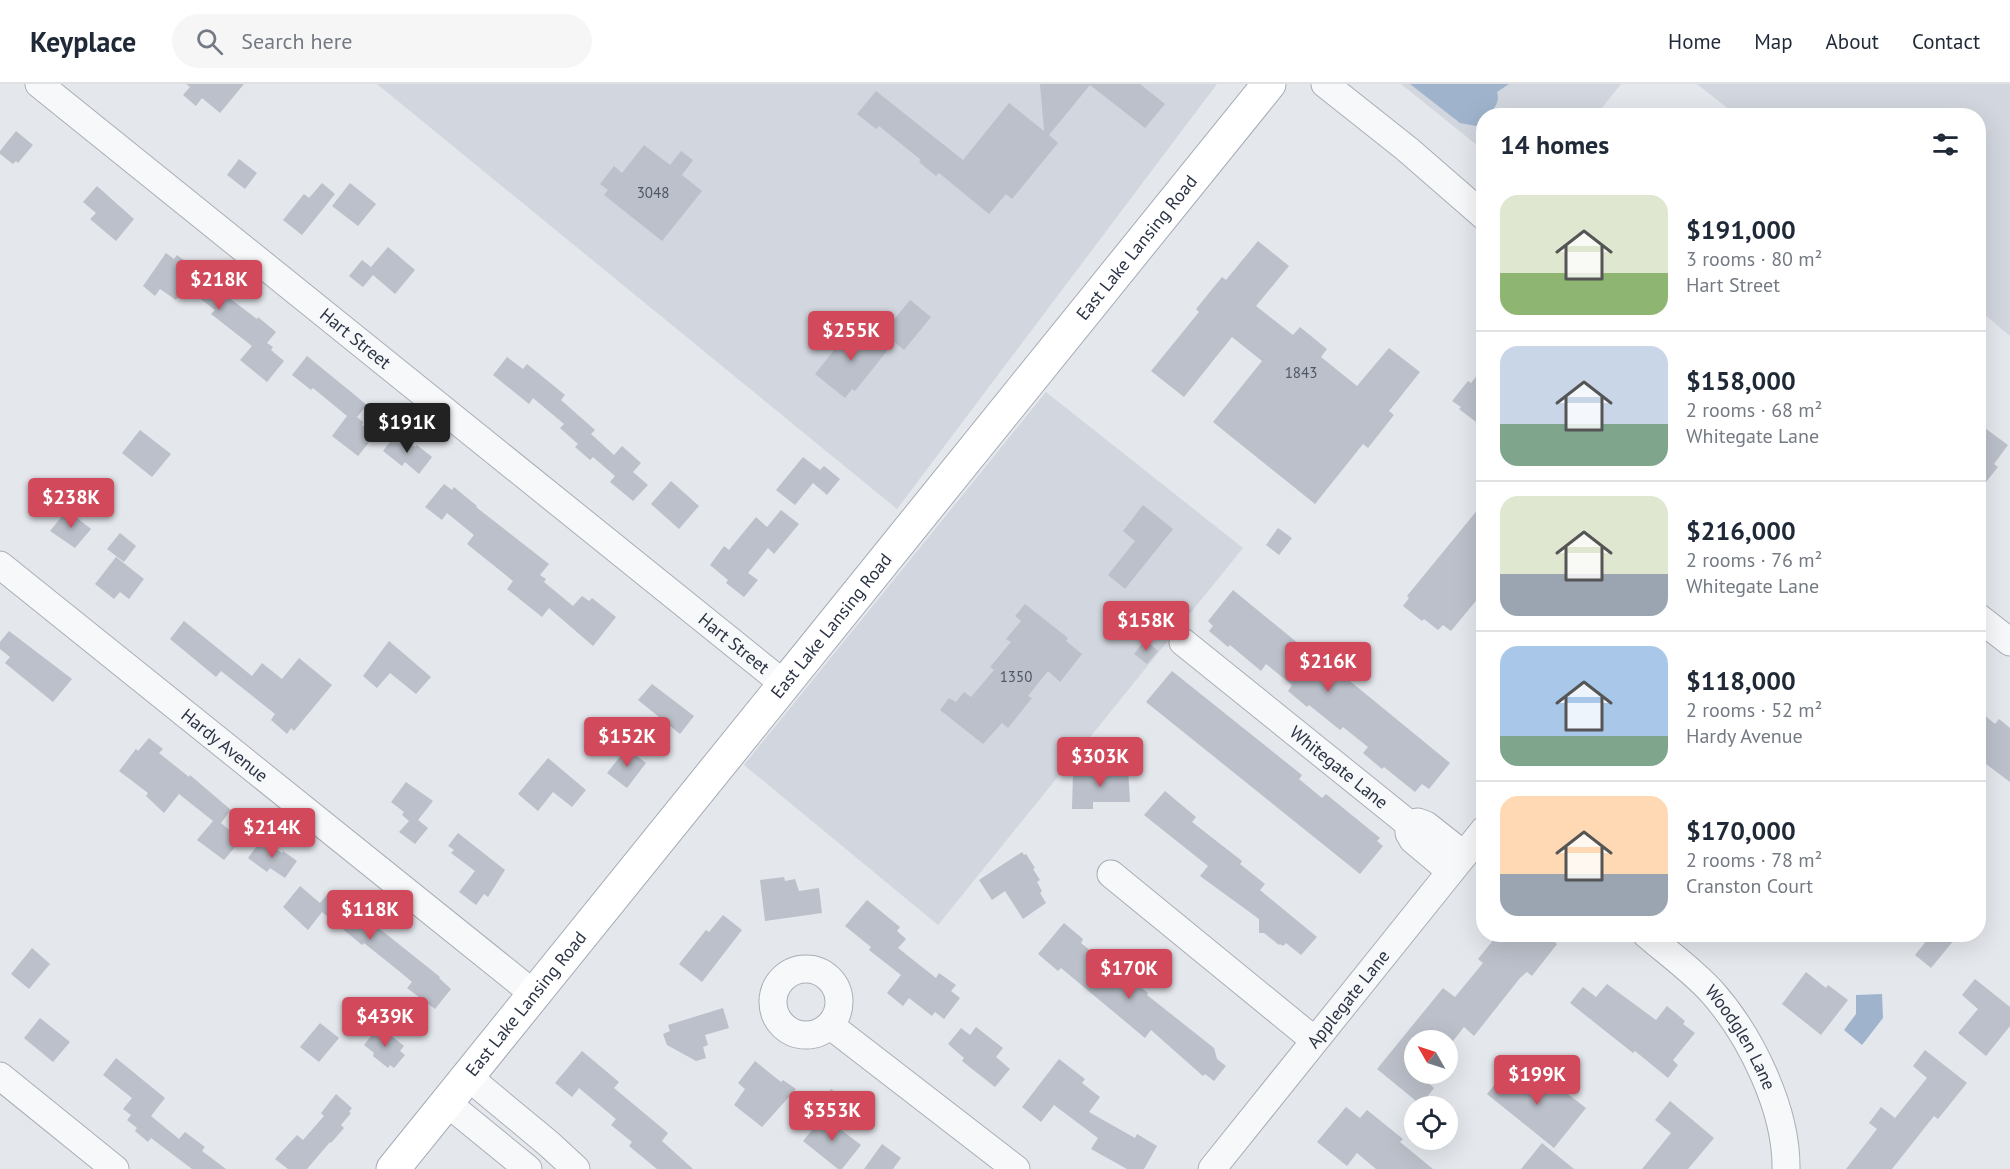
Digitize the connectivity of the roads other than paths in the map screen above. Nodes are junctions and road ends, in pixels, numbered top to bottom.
1 (39, 84) edge
2 (1269, 84) edge
3 (1325, 84) edge
4 (1476, 209) edge
5 (0, 564) edge
6 (1986, 623) edge
7 (1183, 642) dead end
8 (2010, 642) edge
9 (784, 684) junction
10 (1476, 840) edge
11 (1457, 863) junction
12 (1111, 874) dead end
13 (1655, 942) edge
14 (534, 993) junction
15 (831, 1026) dead end
16 (1314, 1040) junction
17 (0, 1076) edge
18 (467, 1076) junction
19 (446, 1102) junction
20 (115, 1169) edge
21 (393, 1169) edge
22 (528, 1169) edge
23 (576, 1169) edge
24 (1016, 1169) edge
25 (1212, 1169) edge
26 (1786, 1169) edge

1 - 9 street, Hart Street
2 - 9 main road, East Lake Lansing Road
3 - 4 street
5 - 14 street, Hardy Avenue
6 - 8 street
7 - 11 street, Whitegate Lane
9 - 14 main road, East Lake Lansing Road
10 - 11 street, Applegate Lane
11 - 16 street, Applegate Lane
12 - 16 street
13 - 26 street, Woodglen Lane
14 - 18 main road, East Lake Lansing Road
15 - 24 street
16 - 25 street, Applegate Lane
17 - 20 street
18 - 19 main road, East Lake Lansing Road
18 - 23 street
19 - 21 main road, East Lake Lansing Road
19 - 22 street

